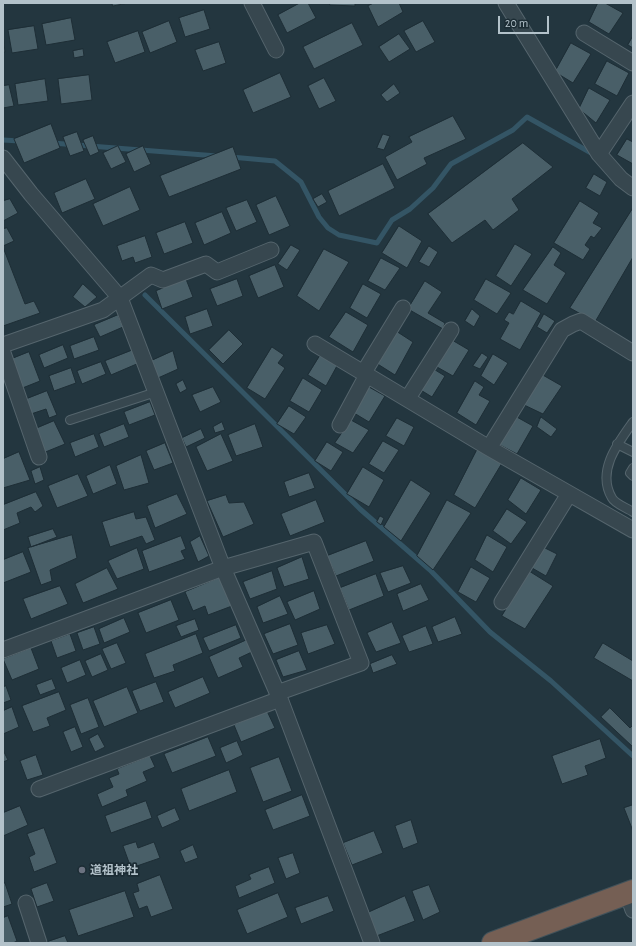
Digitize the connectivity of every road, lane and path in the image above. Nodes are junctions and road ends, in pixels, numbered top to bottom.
1 (252, 3) edge
2 (506, 3) edge
3 (584, 33) dead end
4 (276, 50) dead end
5 (633, 63) edge
6 (633, 103) edge
7 (599, 154) junction
8 (3, 158) edge
9 (633, 188) edge
10 (271, 250) dead end
11 (120, 298) junction
12 (403, 308) dead end
13 (451, 330) dead end
14 (3, 344) edge
15 (315, 344) dead end
16 (3, 353) edge
17 (633, 353) edge
18 (366, 373) junction
19 (156, 392) junction
20 (408, 398) junction
21 (70, 420) dead end
22 (633, 422) edge
23 (340, 425) dead end
24 (618, 444) junction
25 (489, 448) junction
26 (633, 452) edge
27 (40, 457) dead end
28 (633, 468) edge
29 (633, 476) edge
30 (569, 494) junction
31 (633, 512) edge
32 (633, 530) edge
33 (224, 568) junction
34 (502, 602) dead end
35 (3, 650) edge
36 (279, 696) junction
37 (39, 789) dead end
38 (631, 898) edge
39 (26, 903) dead end
40 (39, 943) edge
41 (372, 943) edge
42 (493, 943) edge

1 - 4 street
2 - 7 street
3 - 5 street
6 - 7 street
7 - 9 street
8 - 11 street
10 - 11 street
11 - 14 street
11 - 19 street
12 - 18 street
13 - 20 street
15 - 18 street
16 - 27 street
17 - 25 street
18 - 20 street
18 - 23 street
19 - 21 lane
19 - 33 street
20 - 25 street
22 - 24 lane
24 - 26 lane
24 - 31 lane
25 - 30 street
28 - 29 lane
30 - 32 street
30 - 34 street
33 - 35 street
33 - 36 street
33 - 36 street
36 - 37 street
36 - 41 street
38 - 42 highway
39 - 40 street

